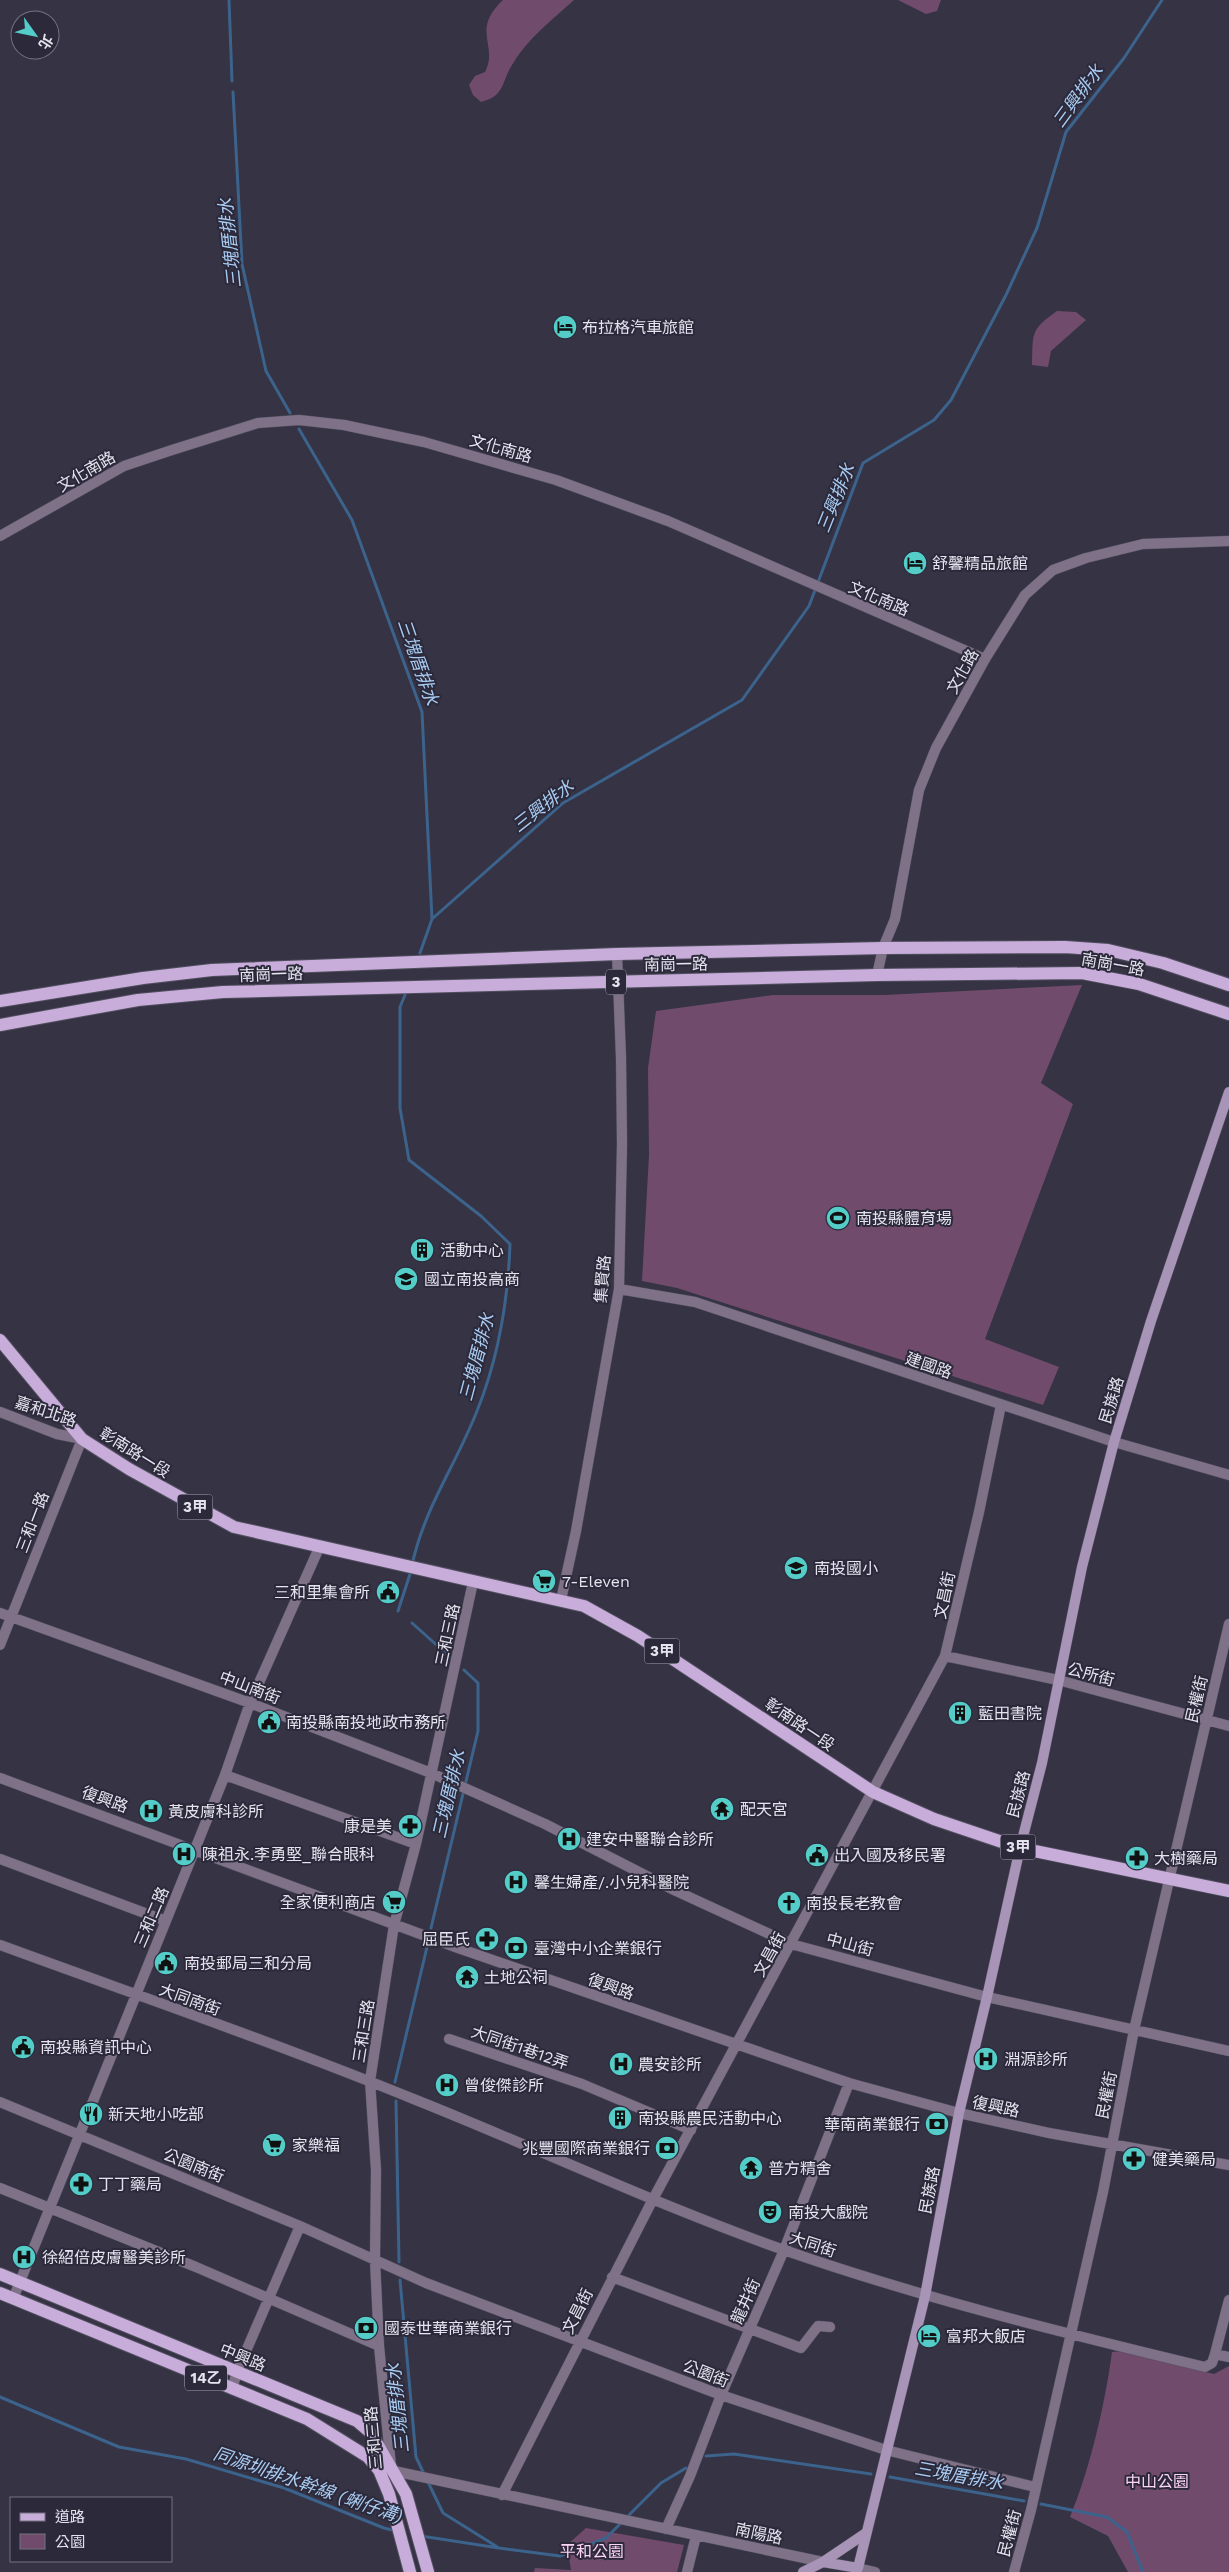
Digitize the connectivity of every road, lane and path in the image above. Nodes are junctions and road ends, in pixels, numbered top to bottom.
1 (0, 536) edge
2 (1229, 541) edge
3 (985, 659) junction
4 (883, 948) junction
5 (616, 954) junction
6 (877, 975) junction
7 (617, 982) junction
8 (1229, 985) edge
9 (0, 1001) edge
10 (1229, 1014) edge
11 (0, 1025) edge
12 (1229, 1092) edge
13 (619, 1289) junction
14 (0, 1340) edge
15 (1001, 1405) junction
16 (0, 1412) edge
17 (82, 1439) junction
18 (1114, 1442) junction
19 (1229, 1475) edge
20 (319, 1548) junction
21 (473, 1582) junction
22 (561, 1600) junction
23 (0, 1613) edge
24 (12, 1617) junction
25 (1229, 1624) edge
26 (0, 1645) edge
27 (944, 1656) junction
28 (1058, 1680) junction
29 (250, 1703) junction
30 (1206, 1721) junction
31 (1229, 1726) edge
32 (431, 1773) junction
33 (225, 1775) junction
34 (0, 1778) edge
35 (873, 1792) junction
36 (486, 1799) joint
37 (416, 1844) junction
38 (1020, 1848) junction
39 (195, 1849) junction
40 (0, 1859) edge
41 (1170, 1880) junction
42 (1229, 1891) edge
43 (166, 1921) junction
44 (394, 1925) junction
45 (791, 1944) junction
46 (0, 1945) edge
47 (135, 1995) junction
48 (987, 1997) junction
49 (1134, 2030) junction
50 (449, 2039) dead end
51 (737, 2046) junction
52 (1229, 2051) edge
53 (370, 2081) junction
54 (849, 2083) junction
55 (0, 2102) edge
56 (959, 2113) junction
57 (691, 2130) junction
58 (80, 2135) junction
59 (1111, 2144) junction
60 (1229, 2165) edge
61 (0, 2188) edge
62 (652, 2201) junction
63 (50, 2209) junction
64 (300, 2226) junction
65 (784, 2250) junction
66 (375, 2260) junction
67 (0, 2274) edge
68 (612, 2278) junction
69 (20, 2282) junction
70 (0, 2293) edge
71 (925, 2296) junction
72 (270, 2298) junction
73 (13, 2299) junction
74 (1229, 2300) edge
75 (830, 2327) dead end
76 (749, 2329) junction
77 (1070, 2334) junction
78 (578, 2341) junction
79 (379, 2346) junction
80 (1215, 2354) junction
81 (1229, 2357) edge
82 (237, 2372) junction
83 (232, 2389) junction
84 (721, 2395) junction
85 (314, 2403) junction
86 (307, 2419) junction
87 (886, 2450) junction
88 (368, 2457) junction
89 (392, 2472) junction
90 (1035, 2486) junction
91 (389, 2494) junction
92 (502, 2495) junction
93 (666, 2529) junction
94 (866, 2533) junction
95 (696, 2536) junction
96 (823, 2562) junction
97 (858, 2570) edge
98 (410, 2572) edge
99 (428, 2572) edge
100 (687, 2572) edge
101 (803, 2572) edge
102 (875, 2572) edge
103 (1014, 2572) edge

1 - 3 street, 文化南路
2 - 3 street, 文化路
3 - 4 street, 文化路
4 - 5 main road, 南崗一路 / 3
4 - 6 street, 文化路
4 - 8 main road, 南崗一路 / 3
5 - 7 street, 集賢路
5 - 9 main road, 南崗一路 / 3
6 - 7 main road, 南崗一路 / 3
6 - 10 main road, 南崗一路 / 3
7 - 11 main road, 南崗一路 / 3
7 - 13 street, 集賢路
12 - 18 main road, 民族路
13 - 15 street, 建國路
13 - 22 street, 集賢路
14 - 17 main road, 彰南路一段 / 3甲
15 - 18 street, 建國路
15 - 27 street, 文昌街
16 - 17 street, 嘉和北路
17 - 20 main road, 彰南路一段 / 3甲
17 - 24 street, 三和一路
18 - 19 street, 建國路
18 - 28 main road, 民族路
20 - 21 main road, 彰南路一段 / 3甲
20 - 29 street, 三和二路
21 - 22 main road, 彰南路一段 / 3甲
21 - 32 street, 三和三路
22 - 35 main road, 彰南路一段 / 3甲
23 - 24 street, 中山南街
24 - 26 street, 三和一路
24 - 29 street, 中山南街
25 - 30 street, 民權街
27 - 28 street, 公所街
27 - 35 street, 文昌街
28 - 30 street, 公所街
28 - 38 main road, 民族路
29 - 32 street, 中山南街
29 - 33 street, 三和二路
30 - 31 street, 公所街
30 - 41 street, 民權街
32 - 36 street, 中山南街
32 - 37 street, 三和三路
33 - 37 street
33 - 39 street, 三和二路
34 - 39 street, 復興路
35 - 38 main road, 彰南路一段 / 3甲
35 - 45 street, 文昌街
36 - 45 street, 中山街
37 - 44 street, 三和三路
38 - 41 main road, 彰南路一段 / 3甲
38 - 48 main road, 民族路
39 - 43 street, 三和二路
39 - 44 street, 復興路
40 - 43 street
41 - 42 main road, 3甲
41 - 49 street, 民權街
43 - 47 street, 三和二路
44 - 51 street, 復興路
44 - 53 street, 三和三路
45 - 48 street, 中山街
45 - 51 street, 文昌街
46 - 47 street, 大同南街
47 - 53 street, 大同南街
47 - 58 street, 三和二路
48 - 49 street, 中山街
48 - 56 main road, 民族路
49 - 52 street, 中山街
49 - 59 street, 民權街
50 - 57 street, 大同街1巷12弄
51 - 54 street, 復興路
51 - 57 street, 文昌街
53 - 62 street, 大同街
53 - 66 street, 三和三路
54 - 56 street, 復興路
54 - 65 street, 龍井街
55 - 58 street, 公園南街
56 - 59 street, 復興路
56 - 71 main road, 民族路
57 - 62 street, 文昌街
58 - 63 street, 三和二路
58 - 64 street, 公園南街
59 - 60 street, 復興路
59 - 77 street, 民權街
61 - 63 street
62 - 65 street, 大同街
62 - 68 street, 文昌街
63 - 69 street, 三和二路
63 - 72 street
64 - 66 street, 公園南街
64 - 72 street
65 - 71 street, 大同街
65 - 76 street, 龍井街
66 - 78 street, 公園街
66 - 79 street, 三和三路
67 - 69 main road, 中興路 / 14乙
68 - 76 street
68 - 78 street, 文昌街
69 - 73 street, 三和二路
69 - 82 main road, 中興路 / 14乙
70 - 73 main road, 中興路 / 14乙
71 - 77 street, 大同街
71 - 87 main road, 民族路
72 - 79 street
72 - 82 street
73 - 83 main road, 中興路 / 14乙
74 - 80 street
75 - 76 street
76 - 84 street, 龍井街
77 - 80 street, 大同街
77 - 90 street, 民權街
78 - 84 street, 公園街
78 - 92 street, 文昌街
79 - 89 street, 三和三路
80 - 81 street
82 - 83 street
82 - 85 main road, 中興路 / 14乙
83 - 86 main road, 中興路 / 14乙
84 - 87 street, 公園街
84 - 93 street, 龍井街
85 - 86 main road
85 - 89 main road, 中興路 / 14乙
86 - 88 main road, 中興路 / 14乙
87 - 90 street, 公園街
87 - 94 main road, 民族路
88 - 89 street
88 - 91 main road, 中興路 / 14乙
89 - 91 street, 三和三路
89 - 92 street
89 - 99 main road, 中興路 / 14乙
90 - 103 street, 民權街
91 - 98 main road, 中興路 / 14乙
92 - 93 street, 南陽路
93 - 95 street, 南陽路
94 - 96 main road
94 - 97 main road, 民族路
95 - 96 street, 南陽路
95 - 100 street
96 - 97 main road, 南陽路
96 - 101 main road
97 - 102 street, 南陽路

